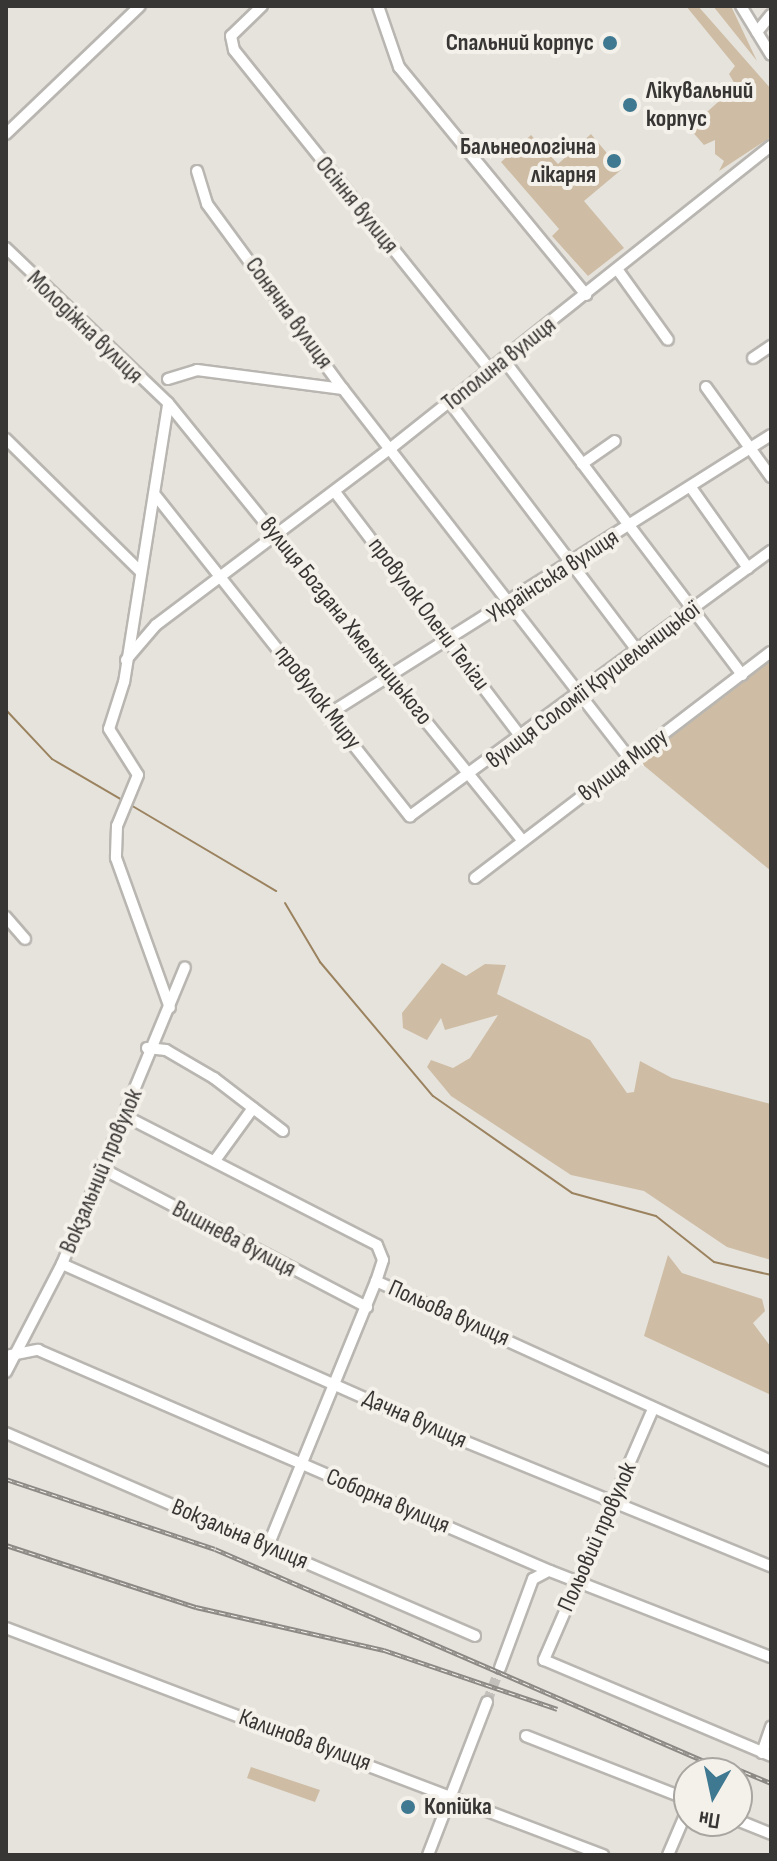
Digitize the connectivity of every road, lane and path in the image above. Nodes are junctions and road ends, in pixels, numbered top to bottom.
1 (140, 6) edge
2 (262, 6) edge
3 (378, 6) edge
4 (741, 6) edge
5 (747, 6) edge
6 (771, 15) edge
7 (751, 21) junction
8 (757, 32) junction
9 (771, 55) edge
10 (6, 134) edge
11 (771, 146) edge
12 (197, 171) dead end
13 (6, 248) edge
14 (617, 269) junction
15 (586, 295) junction
16 (668, 340) dead end
17 (771, 346) edge
18 (753, 358) dead end
19 (504, 360) junction
20 (491, 371) junction
21 (168, 379) dead end
22 (706, 387) dead end
23 (343, 389) junction
24 (168, 403) junction
25 (450, 403) junction
26 (771, 435) edge
27 (6, 439) edge
28 (615, 441) dead end
29 (391, 448) junction
30 (750, 449) junction
31 (582, 464) junction
32 (771, 477) edge
33 (692, 489) junction
34 (335, 492) junction
35 (156, 496) junction
36 (628, 527) junction
37 (278, 535) junction
38 (771, 551) edge
39 (570, 565) junction
40 (748, 568) junction
41 (139, 570) junction
42 (223, 577) junction
43 (510, 604) junction
44 (691, 611) junction
45 (453, 641) junction
46 (638, 652) junction
47 (771, 652) edge
48 (126, 660) junction
49 (742, 675) junction
50 (393, 677) junction
51 (580, 694) junction
52 (332, 712) junction
53 (522, 738) junction
54 (631, 760) junction
55 (468, 777) junction
56 (412, 816) joint
57 (522, 840) junction
58 (475, 878) dead end
59 (6, 917) edge
60 (25, 939) dead end
61 (185, 967) dead end
62 (170, 1008) junction
63 (147, 1048) junction
64 (253, 1108) junction
65 (125, 1116) junction
66 (283, 1131) dead end
67 (216, 1159) junction
68 (103, 1169) junction
69 (62, 1264) junction
70 (376, 1281) junction
71 (367, 1307) junction
72 (11, 1354) edge
73 (6, 1372) edge
74 (336, 1384) junction
75 (653, 1409) junction
76 (6, 1433) edge
77 (771, 1461) edge
78 (305, 1465) junction
79 (612, 1502) junction
80 (268, 1546) junction
81 (528, 1561) junction
82 (771, 1566) edge
83 (550, 1571) junction
84 (533, 1579) junction
85 (577, 1582) junction
86 (6, 1628) edge
87 (475, 1636) dead end
88 (771, 1657) edge
89 (500, 1668) tunnel mouth
90 (487, 1702) tunnel mouth
91 (771, 1727) edge
92 (526, 1736) dead end
93 (766, 1754) edge
94 (450, 1795) junction
95 (673, 1796) edge
96 (428, 1855) edge
97 (603, 1855) edge

1 - 10 street
2 - 20 street, Осіння вулиця
3 - 15 street
4 - 7 street
5 - 7 street
6 - 8 street
7 - 8 street
8 - 9 street
11 - 14 street, Тополина вулиця
12 - 23 street, Сонячна вулиця
13 - 24 street, Молодіжна вулиця
14 - 15 street, Тополина вулиця
14 - 16 street
15 - 19 street, Тополина вулиця
17 - 18 street
19 - 20 street, Тополина вулиця
19 - 31 street
20 - 25 street, Тополина вулиця
21 - 23 street
22 - 30 street
23 - 29 street, Сонячна вулиця
24 - 35 street
24 - 37 street, вулиця Богдана Хмельницького
25 - 29 street, Тополина вулиця
25 - 39 street
26 - 30 street, Українська вулиця
27 - 41 street
28 - 31 street
29 - 34 street, Тополина вулиця
29 - 43 street, Сонячна вулиця
30 - 32 street
30 - 33 street, Українська вулиця
31 - 36 street
33 - 36 street, Українська вулиця
33 - 40 street
34 - 37 street, Тополина вулиця
34 - 45 street, провулок Олени Теліги
35 - 41 street
35 - 42 street, провулок Миру
36 - 39 street, Українська вулиця
36 - 44 street
37 - 42 street, Тополина вулиця
37 - 50 street, вулиця Богдана Хмельницького
38 - 40 street, вулиця Соломії Крушельницької
39 - 43 street, Українська вулиця
39 - 46 street
40 - 44 street, вулиця Соломії Крушельницької
41 - 48 street
42 - 48 street
42 - 52 street, провулок Миру
43 - 45 street, Українська вулиця
43 - 51 street, Сонячна вулиця
44 - 46 street, вулиця Соломії Крушельницької
44 - 49 street
45 - 50 street, Українська вулиця
45 - 53 street, провулок Олени Теліги
46 - 51 street, вулиця Соломії Крушельницької
47 - 49 street, вулиця Миру
48 - 62 street
49 - 54 street, вулиця Миру
50 - 52 street, Українська вулиця
50 - 55 street, вулиця Богдана Хмельницького
51 - 53 street, вулиця Соломії Крушельницької
51 - 54 street, Сонячна вулиця
52 - 56 street, провулок Миру
53 - 55 street, вулиця Соломії Крушельницької
54 - 57 street, вулиця Миру
55 - 56 street, вулиця Соломії Крушельницької
55 - 57 street, вулиця Богдана Хмельницького
57 - 58 street, вулиця Миру
59 - 60 street
61 - 62 street, Вокзальний провулок
62 - 63 street, Вокзальний провулок
63 - 64 street
63 - 65 street, Вокзальний провулок
64 - 66 street
64 - 67 street
65 - 67 street, Польова вулиця
65 - 68 street, Вокзальний провулок
67 - 70 street, Польова вулиця
68 - 69 street, Вокзальний провулок
68 - 71 street, Вишнева вулиця
69 - 72 street, Вокзальний провулок
69 - 74 street, Дачна вулиця
70 - 71 street
70 - 75 street, Польова вулиця
71 - 74 street
72 - 73 street, Вокзальний провулок
72 - 78 street, Соборна вулиця
74 - 78 street
74 - 79 street, Дачна вулиця
75 - 77 street, Польова вулиця
75 - 79 street, Польовий провулок
76 - 80 street, Вокзальна вулиця
78 - 80 street
78 - 81 street, Соборна вулиця
79 - 82 street, Дачна вулиця
79 - 85 street, Польовий провулок
80 - 87 street, Вокзальна вулиця
81 - 83 street, Соборна вулиця
81 - 84 street
83 - 84 street
83 - 85 street, Соборна вулиця
84 - 89 street
85 - 88 street, Соборна вулиця
85 - 93 street, Польовий провулок
86 - 94 street, Калинова вулиця
90 - 94 street
91 - 93 street
92 - 95 street
94 - 96 street
94 - 97 street, Калинова вулиця

